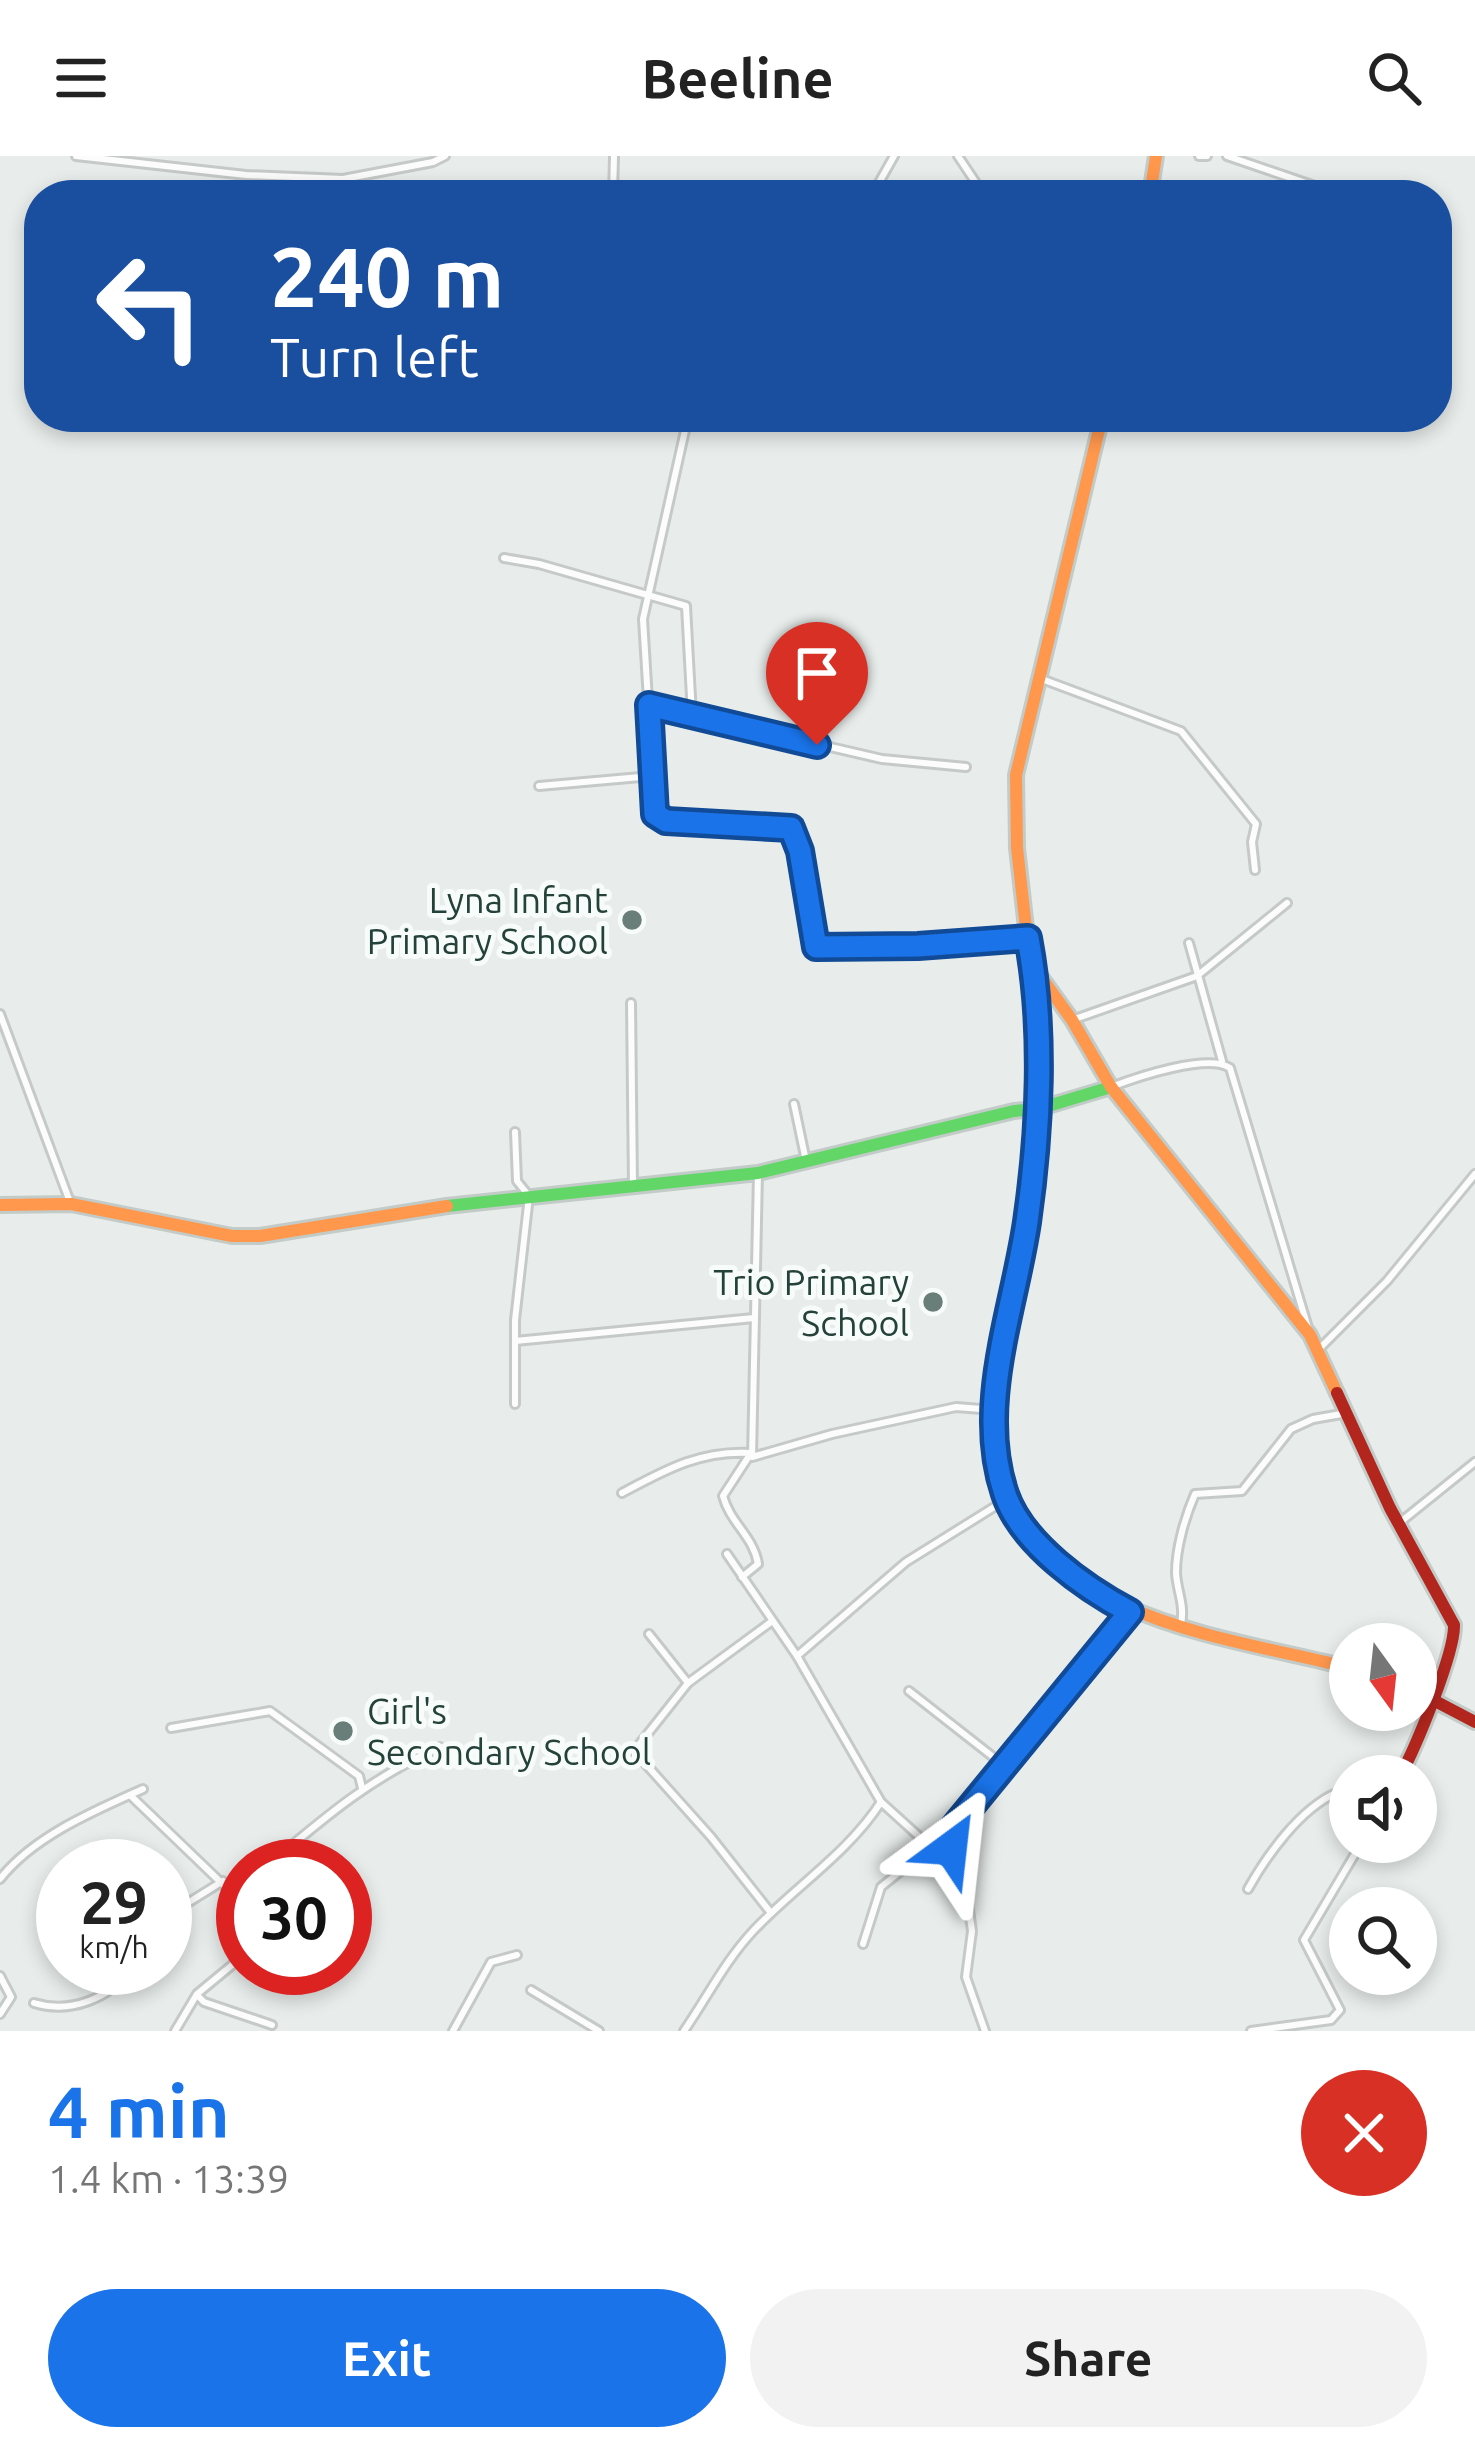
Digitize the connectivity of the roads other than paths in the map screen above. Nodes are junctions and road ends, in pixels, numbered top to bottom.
1 (76, 156) edge
2 (446, 156) edge
3 (1227, 156) edge
4 (1298, 180) edge
5 (685, 432) edge
6 (1098, 432) edge
7 (504, 558) dead end
8 (649, 593) junction
9 (1039, 678) junction
10 (649, 705) junction
11 (692, 715) junction
12 (966, 766) dead end
13 (652, 776) junction
14 (539, 786) dead end
15 (1255, 870) dead end
16 (1287, 903) dead end
17 (1028, 938) junction
18 (1189, 943) dead end
19 (1033, 966) junction
20 (1197, 976) junction
21 (631, 1003) dead end
22 (0, 1014) edge
23 (1072, 1020) junction
24 (1222, 1063) junction
25 (1111, 1087) junction
26 (794, 1104) dead end
27 (1038, 1109) junction
28 (515, 1132) dead end
29 (806, 1161) junction
30 (758, 1172) junction
31 (1475, 1174) edge
32 (633, 1187) junction
33 (530, 1196) junction
34 (71, 1204) junction
35 (0, 1205) edge
36 (754, 1318) junction
37 (1310, 1334) junction
38 (515, 1341) junction
39 (1318, 1350) junction
40 (515, 1404) dead end
41 (994, 1410) junction
42 (1349, 1412) junction
43 (751, 1454) junction
44 (1475, 1462) edge
45 (622, 1493) dead end
46 (1007, 1499) junction
47 (1398, 1524) junction
48 (727, 1554) dead end
49 (742, 1577) junction
50 (1130, 1612) junction
51 (771, 1622) junction
52 (1181, 1624) junction
53 (649, 1634) dead end
54 (797, 1656) junction
55 (1329, 1663) edge
56 (688, 1683) junction
57 (1437, 1688) edge
58 (909, 1691) dead end
59 (1437, 1700) edge
60 (1475, 1723) edge
61 (171, 1728) dead end
62 (440, 1748) dead end
63 (1006, 1767) junction
64 (362, 1788) junction
65 (143, 1789) dead end
66 (130, 1795) junction
67 (1329, 1797) edge
68 (881, 1802) junction
69 (950, 1832) junction
70 (300, 1839) edge
71 (929, 1845) junction
72 (1350, 1863) edge
73 (957, 1871) junction
74 (216, 1875) edge
75 (0, 1879) edge
76 (1248, 1889) dead end
77 (771, 1913) junction
78 (862, 1944) dead end
79 (517, 1954) dead end
80 (0, 1976) edge
81 (216, 1979) edge
82 (531, 1990) dead end
83 (197, 1994) junction
84 (98, 1995) edge
85 (34, 2003) dead end
86 (0, 2014) edge
87 (272, 2025) dead end
88 (175, 2031) edge
89 (452, 2031) edge
90 (598, 2031) edge
91 (684, 2031) edge
92 (985, 2031) edge
93 (1251, 2031) edge

1 - 2 street
3 - 4 street
5 - 8 street
6 - 9 street
7 - 8 street
8 - 10 street
8 - 11 street
9 - 15 street
9 - 17 street
10 - 11 street
10 - 13 street
11 - 12 street
13 - 14 street
13 - 17 street
16 - 20 street
17 - 19 street
18 - 20 street
19 - 23 street
19 - 27 street
20 - 23 street
20 - 24 street
21 - 32 street
22 - 34 street
23 - 25 street
24 - 25 street
24 - 37 street
25 - 27 street
25 - 37 street
26 - 29 street
27 - 29 street
27 - 41 street
28 - 33 street
29 - 30 street
30 - 32 street
30 - 36 street
31 - 39 street
32 - 33 street
33 - 34 street
33 - 38 street
34 - 35 street
36 - 38 street
36 - 43 street
37 - 39 street
38 - 40 street
39 - 42 street
41 - 43 street
41 - 46 street
42 - 47 street
42 - 52 street
43 - 45 street
43 - 49 street
44 - 47 street
46 - 50 street
46 - 54 street
47 - 57 street
48 - 49 street
49 - 51 street
50 - 52 street
50 - 63 street
51 - 54 street
51 - 56 street
52 - 55 street
53 - 56 street
54 - 68 street
56 - 77 street
58 - 63 street
59 - 60 street
61 - 64 street
62 - 64 street
63 - 69 street
64 - 70 street
65 - 66 street
66 - 74 street
66 - 75 street
67 - 76 street
68 - 71 street
68 - 77 street
69 - 71 street
69 - 73 street
71 - 73 street
71 - 78 street
72 - 93 street
73 - 92 street
77 - 91 street
79 - 89 street
80 - 86 street
81 - 83 street
82 - 90 street
83 - 87 street
83 - 88 street
84 - 85 street

